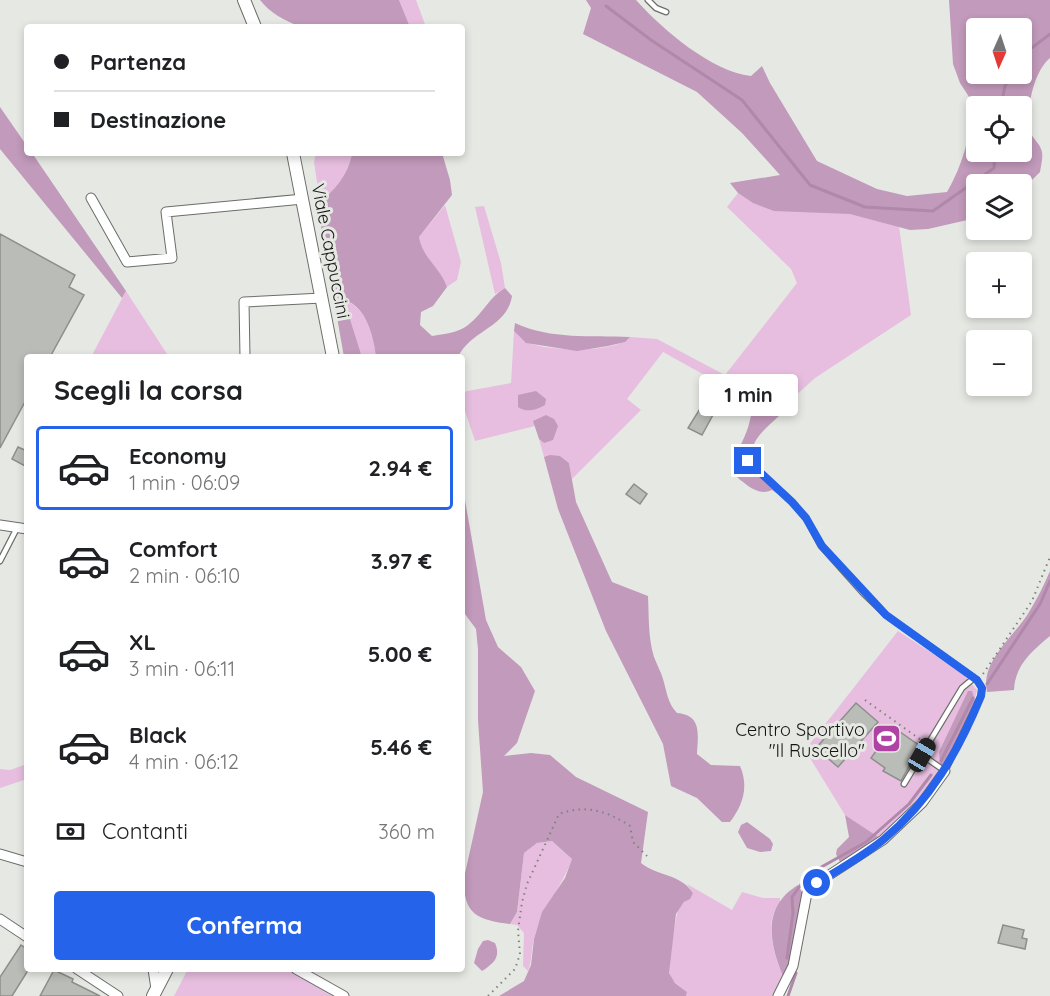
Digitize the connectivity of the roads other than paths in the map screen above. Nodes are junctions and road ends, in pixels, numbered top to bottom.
1 (244, 0) edge
2 (648, 0) edge
3 (666, 12) dead end
4 (254, 24) edge
5 (294, 156) edge
6 (91, 198) dead end
7 (303, 199) junction
8 (322, 298) junction
9 (245, 354) edge
10 (332, 354) edge
11 (748, 461) dead end
12 (0, 525) edge
13 (22, 529) edge
14 (0, 561) edge
15 (976, 680) junction
16 (922, 755) junction
17 (945, 771) junction
18 (904, 784) dead end
19 (0, 854) edge
20 (24, 860) edge
21 (0, 919) edge
22 (24, 935) edge
23 (82, 972) edge
24 (153, 972) edge
25 (166, 972) edge
26 (301, 972) edge
27 (155, 993) edge
28 (118, 996) edge
29 (344, 996) edge
30 (778, 996) edge

1 - 4 street
2 - 3 lane
5 - 7 street, Viale Cappuccini
6 - 7 street
7 - 8 street, Viale Cappuccini
8 - 9 street
8 - 10 street, Viale Cappuccini
11 - 15 lane
12 - 13 street
13 - 14 lane
15 - 16 lane
15 - 17 lane
16 - 17 lane
16 - 18 lane
17 - 30 street
19 - 20 street
21 - 22 street
23 - 28 street
24 - 27 street
25 - 27 street
26 - 29 street

